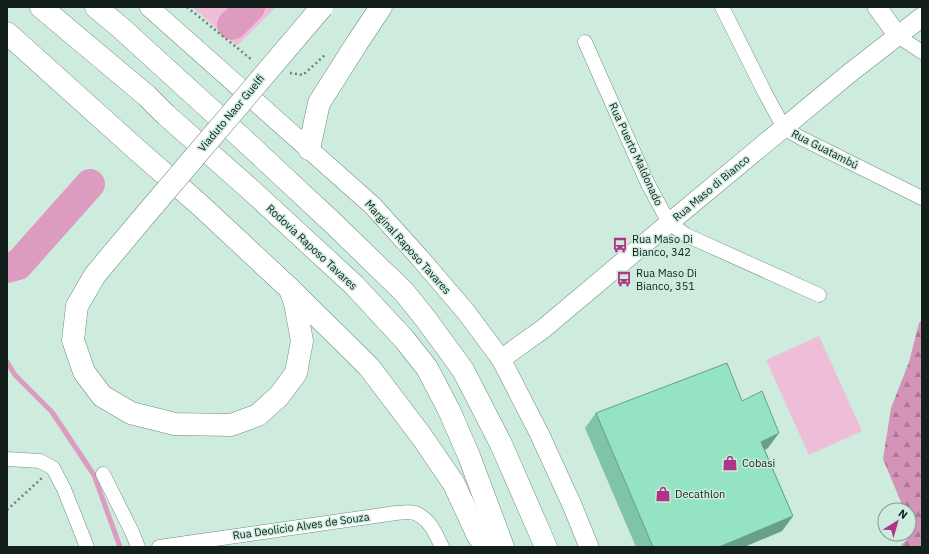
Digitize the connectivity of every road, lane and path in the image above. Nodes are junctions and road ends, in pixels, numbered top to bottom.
1 (41, 7) edge
2 (96, 7) edge
3 (149, 7) edge
4 (322, 7) edge
5 (381, 7) edge
6 (722, 7) edge
7 (877, 7) edge
8 (922, 17) edge
9 (898, 36) junction
10 (12, 41) edge
11 (585, 42) dead end
12 (922, 52) edge
13 (784, 128) junction
14 (309, 149) junction
15 (922, 198) edge
16 (669, 223) junction
17 (290, 289) junction
18 (818, 295) dead end
19 (501, 359) junction
20 (7, 459) edge
21 (54, 468) junction
22 (103, 474) dead end
23 (7, 510) edge
24 (87, 547) edge
25 (138, 547) edge
26 (159, 547) edge
27 (442, 547) edge
28 (487, 547) edge
29 (504, 547) edge
30 (546, 547) edge
31 (589, 547) edge

1 - 29 highway, Rodovia Raposo Tavares
2 - 30 highway
3 - 14 main road, Marginal Raposo Tavares
4 - 17 highway, Viaduto Naor Guelfi, bridge
5 - 14 highway
6 - 13 street, Rua Guatambú
7 - 9 main road
8 - 9 main road, Rua Maso di Bianco
9 - 12 street
9 - 13 main road, Rua Maso di Bianco
10 - 17 highway
11 - 16 street, Rua Puerto Maldonado
13 - 15 street, Rua Guatambú
13 - 16 main road, Rua Maso di Bianco
14 - 19 main road, Marginal Raposo Tavares
16 - 18 street, Rua Puerto Maldonado
16 - 19 main road, Rua Maso di Bianco
17 - 28 highway
19 - 31 main road, Marginal Raposo Tavares
20 - 21 street
21 - 23 path
21 - 24 street
22 - 25 street
26 - 27 street, Rua Deolício Alves de Souza

